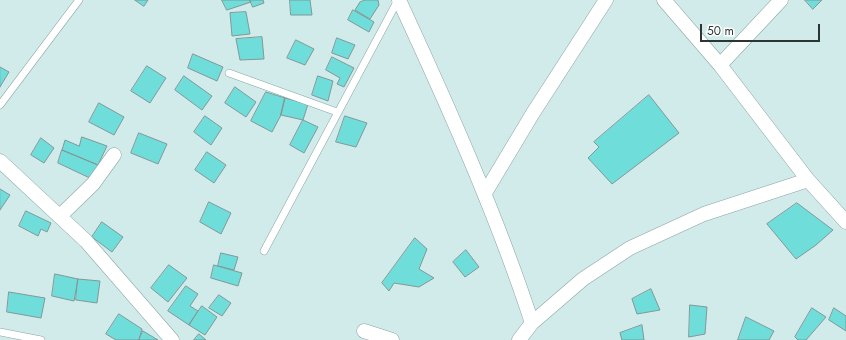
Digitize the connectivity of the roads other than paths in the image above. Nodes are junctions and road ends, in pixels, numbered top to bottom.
1 (79, 0) edge
2 (399, 0) edge
3 (606, 0) edge
4 (664, 0) edge
5 (782, 0) edge
6 (720, 65) junction
7 (229, 73) dead end
8 (0, 105) edge
9 (337, 112) junction
10 (114, 155) dead end
11 (0, 161) edge
12 (808, 180) junction
13 (485, 193) junction
14 (60, 216) junction
15 (846, 222) edge
16 (264, 251) dead end
17 (532, 323) junction
18 (364, 331) dead end
19 (0, 332) edge
20 (168, 338) edge
21 (40, 340) edge
22 (392, 340) edge
23 (519, 340) edge

1 - 8 lane
2 - 9 lane
2 - 13 street
3 - 13 street
4 - 6 street
5 - 6 street
6 - 12 street
7 - 9 lane
9 - 16 lane
10 - 14 street
11 - 14 street
12 - 15 street
12 - 17 street
13 - 17 street
14 - 20 street
17 - 23 street
18 - 22 street
19 - 21 lane

